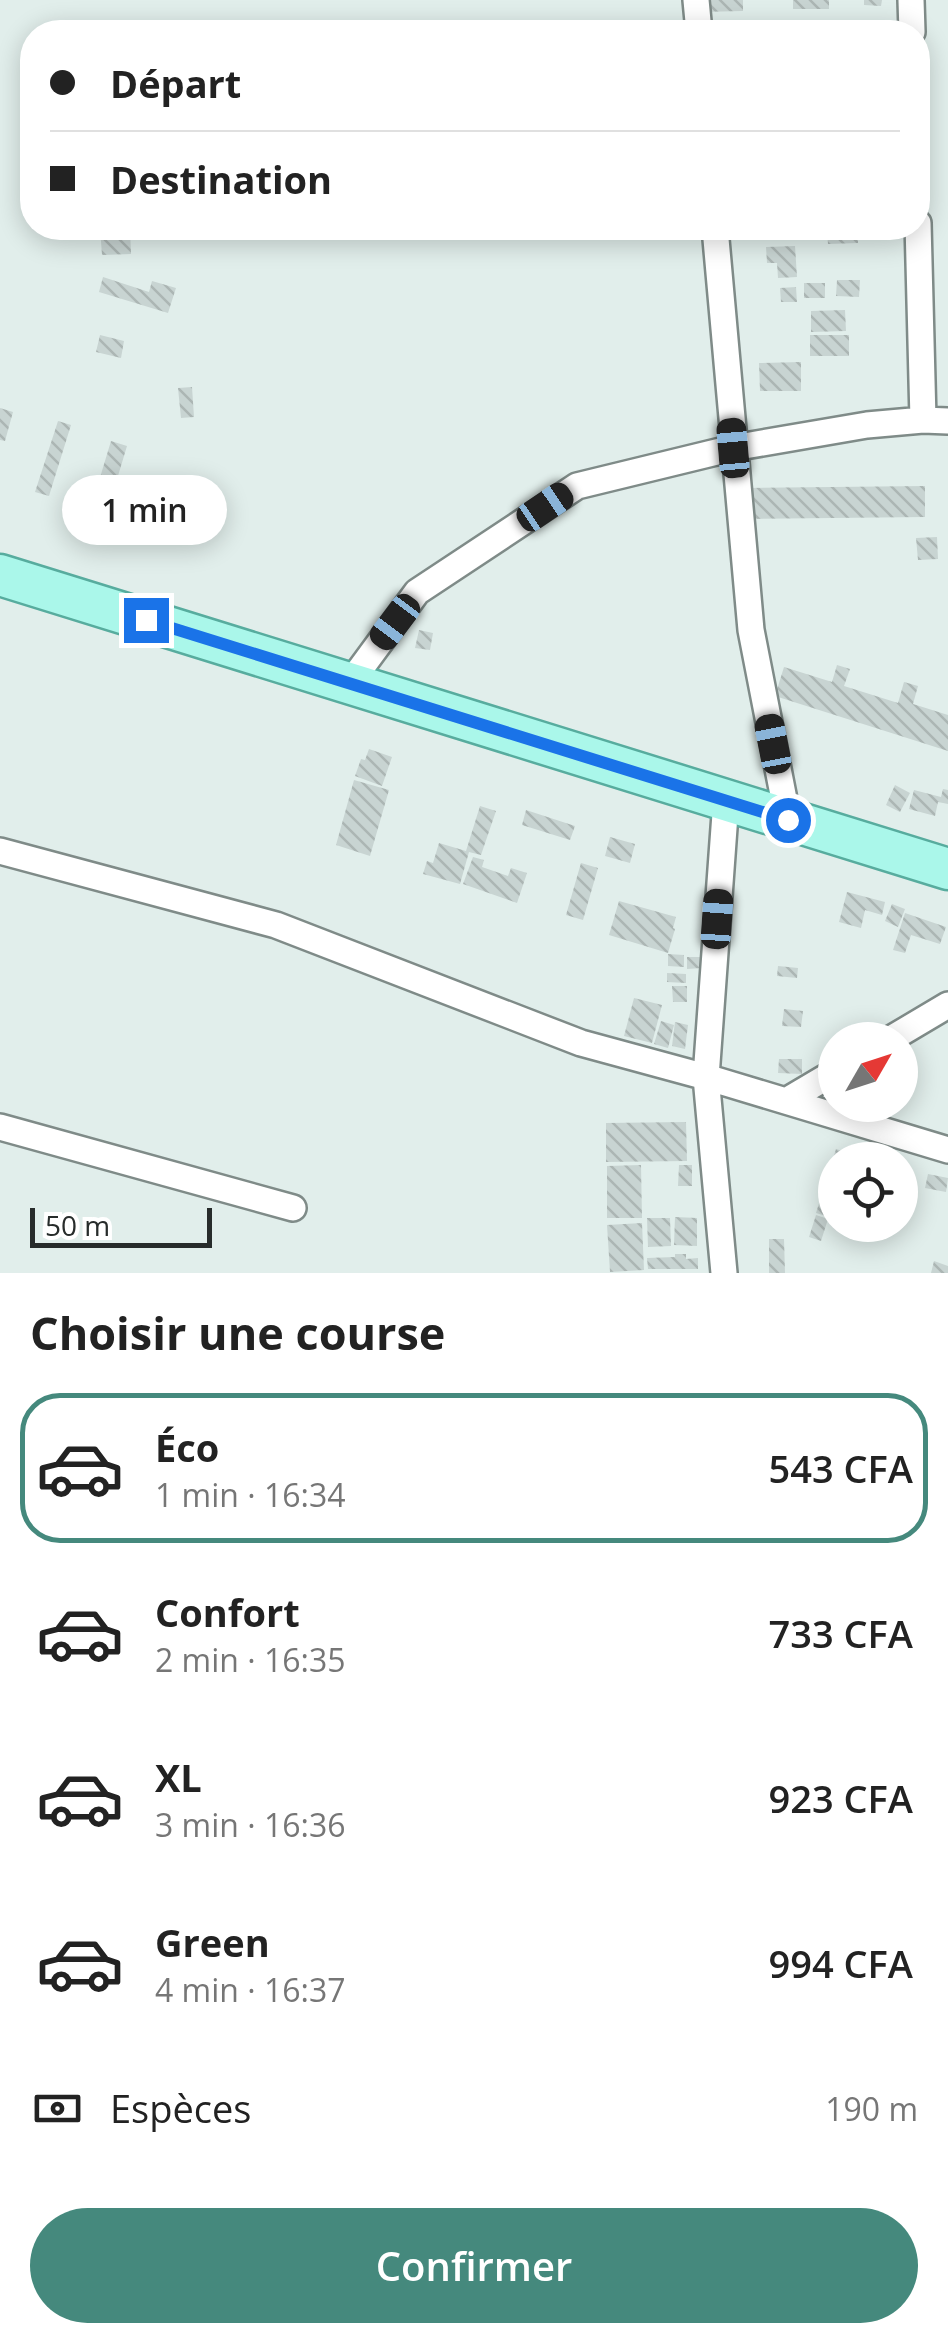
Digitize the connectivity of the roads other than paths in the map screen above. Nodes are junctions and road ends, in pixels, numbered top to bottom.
1 (716, 240) edge
2 (920, 240) edge
3 (936, 421) edge
4 (733, 448) junction
5 (0, 575) edge
6 (350, 683) junction
7 (726, 800) junction
8 (788, 820) junction
9 (0, 851) edge
10 (948, 869) edge
11 (948, 1005) edge
12 (918, 1023) edge
13 (706, 1077) junction
14 (818, 1082) edge
15 (786, 1101) junction
16 (0, 1127) edge
17 (948, 1150) edge
18 (293, 1208) dead end
19 (724, 1273) edge

1 - 4 street
2 - 3 street
3 - 4 street
4 - 6 street
4 - 8 street
5 - 6 main road
6 - 7 main road
7 - 8 main road
7 - 13 street
8 - 10 main road
9 - 13 street
11 - 12 street
13 - 15 street
13 - 19 street
14 - 15 street
15 - 17 street
16 - 18 street

